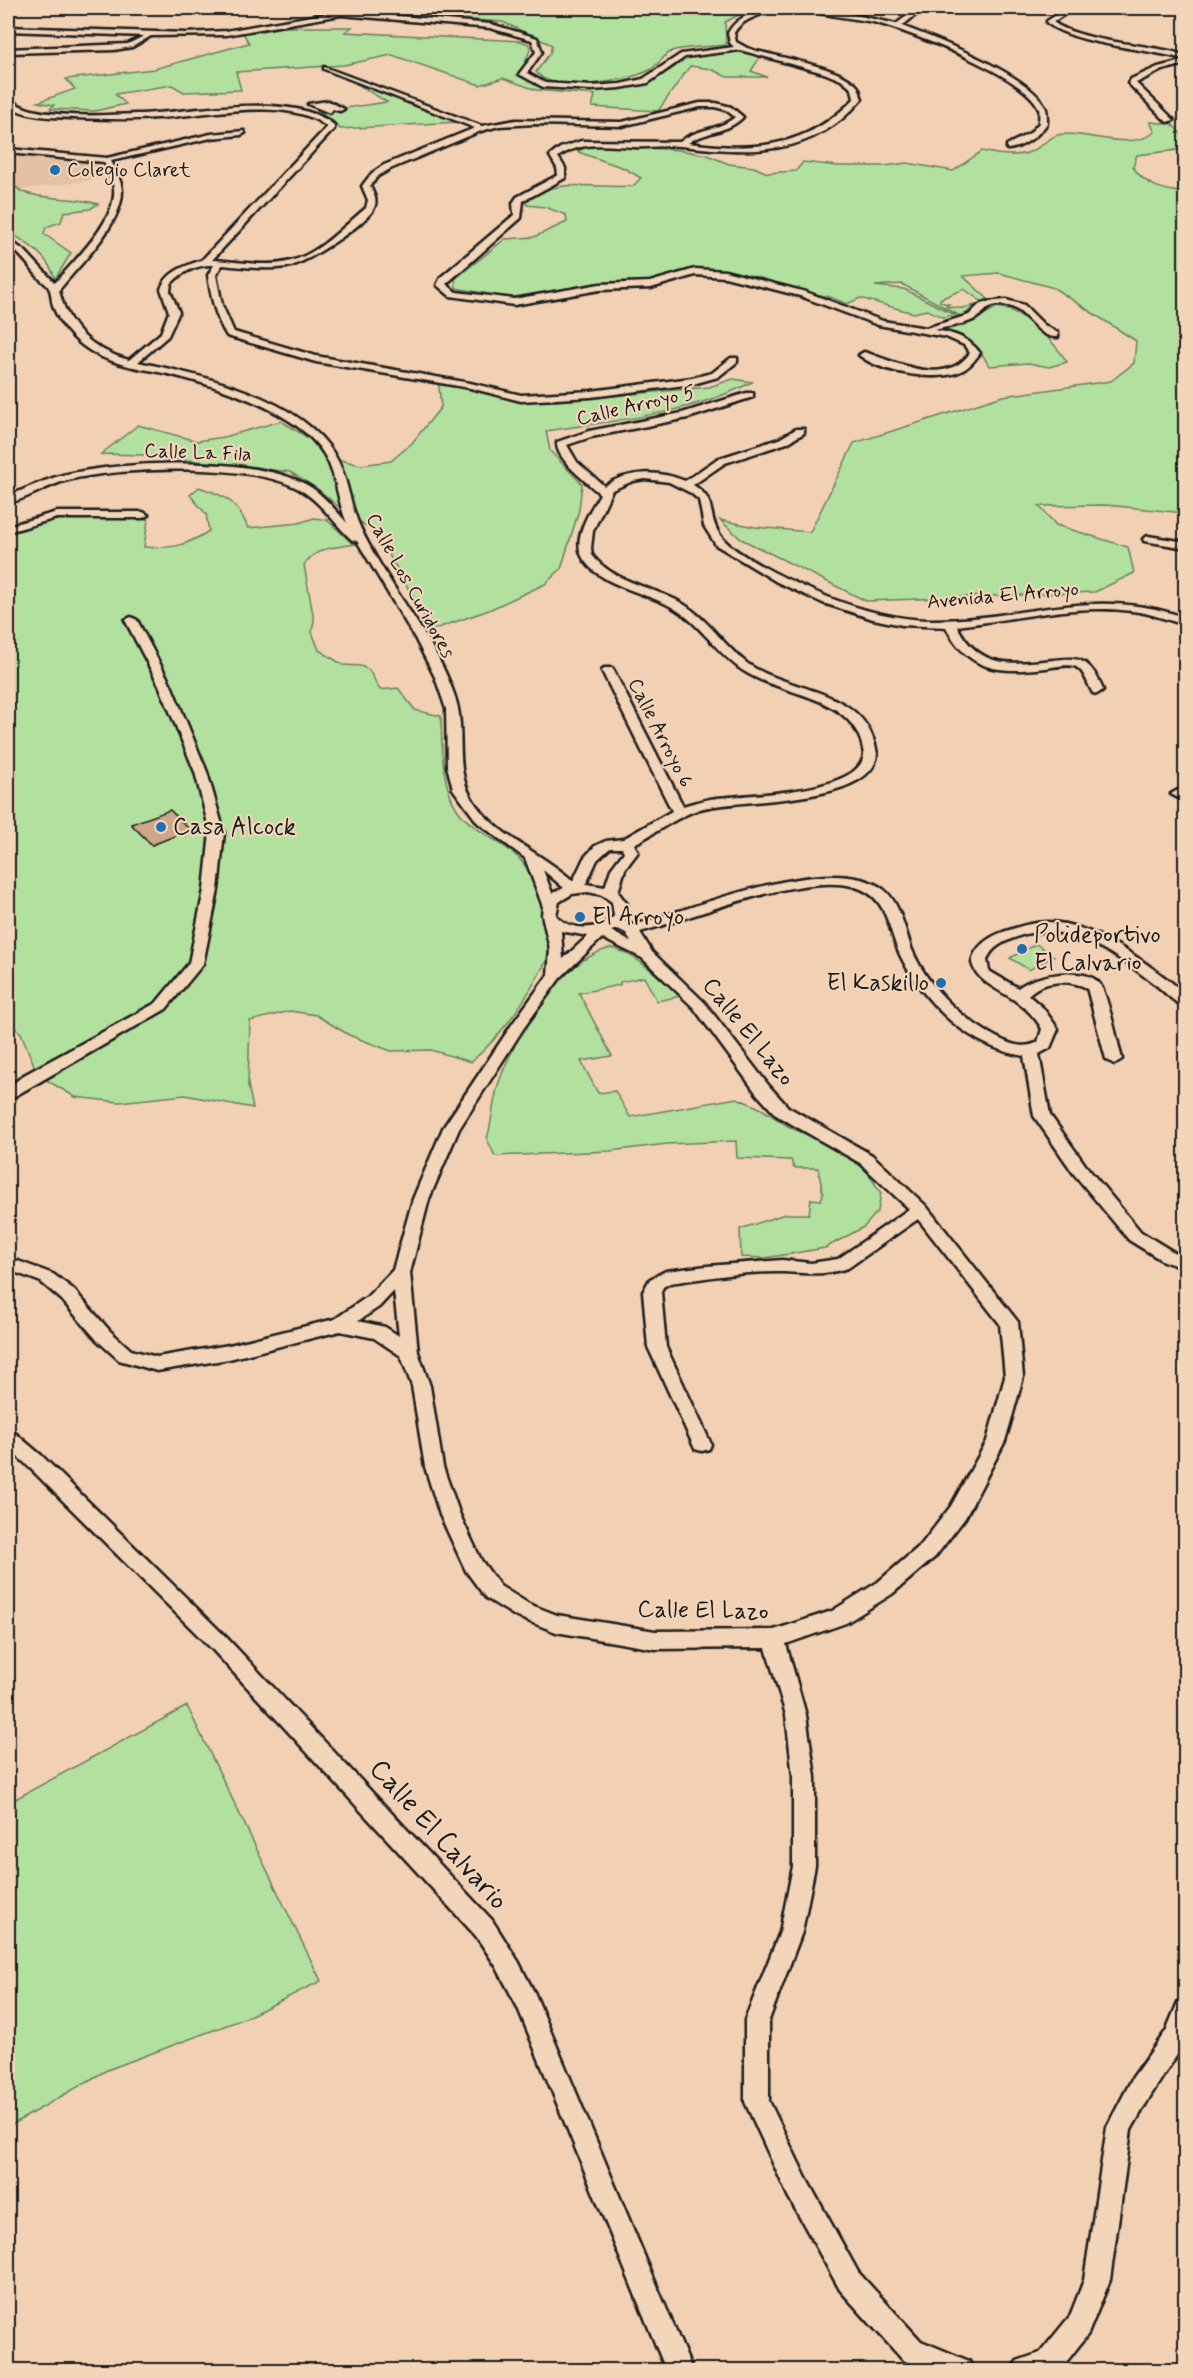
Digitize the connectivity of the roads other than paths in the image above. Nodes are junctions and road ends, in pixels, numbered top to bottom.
1 (771, 8) edge
2 (808, 8) edge
3 (921, 8) edge
4 (1057, 9) dead end
5 (1070, 9) edge
6 (344, 10) edge
7 (896, 27) junction
8 (8, 29) edge
9 (149, 35) junction
10 (739, 48) junction
11 (8, 51) edge
12 (1185, 60) edge
13 (326, 68) dead end
14 (8, 102) edge
15 (340, 109) dead end
16 (323, 119) junction
17 (1170, 120) dead end
18 (481, 128) junction
19 (241, 133) dead end
20 (685, 145) junction
21 (1010, 147) dead end
22 (8, 151) edge
23 (107, 160) junction
24 (8, 242) edge
25 (205, 262) junction
26 (220, 262) junction
27 (55, 289) junction
28 (926, 329) junction
29 (1055, 335) dead end
30 (864, 355) dead end
31 (734, 360) dead end
32 (131, 363) junction
33 (750, 395) dead end
34 (800, 431) dead end
35 (687, 484) junction
36 (605, 493) junction
37 (8, 500) edge
38 (144, 514) dead end
39 (8, 529) edge
40 (1148, 539) dead end
41 (1185, 545) edge
42 (365, 547) junction
43 (131, 620) dead end
44 (1185, 622) edge
45 (950, 623) junction
46 (608, 671) dead end
47 (1097, 690) dead end
48 (679, 812) junction
49 (627, 843) junction
50 (532, 858) junction
51 (575, 889) junction
52 (610, 894) junction
53 (550, 912) junction
54 (616, 922) junction
55 (631, 930) junction
56 (598, 931) junction
57 (647, 956) junction
58 (555, 975) junction
59 (1019, 995) junction
60 (1185, 1002) edge
61 (1031, 1052) junction
62 (1114, 1059) dead end
63 (8, 1095) edge
64 (920, 1210) junction
65 (1185, 1263) edge
66 (8, 1267) edge
67 (401, 1273) junction
68 (340, 1324) junction
69 (409, 1352) junction
70 (8, 1438) edge
71 (702, 1444) dead end
72 (774, 1639) junction
73 (1185, 2010) edge
74 (679, 2370) edge
75 (960, 2370) edge
76 (1026, 2370) edge

1 - 10 street
2 - 7 street
3 - 7 street
4 - 5 street
5 - 12 street
6 - 9 street
6 - 10 street
7 - 21 street
8 - 9 street
9 - 11 street
10 - 20 street
12 - 17 street
13 - 18 street
14 - 16 street
15 - 16 street
16 - 25 street
18 - 20 street
18 - 26 street
19 - 23 street
20 - 28 street
22 - 23 street
23 - 27 street
24 - 27 street, Calle Los Curidores
25 - 26 street
25 - 32 street
26 - 31 street
27 - 32 street, Calle Los Curidores
28 - 29 street
28 - 30 street
32 - 42 street, Calle Los Curidores
33 - 36 street, Calle Arroyo 5
34 - 35 street
35 - 36 street
35 - 45 street, Avenida El Arroyo
36 - 48 street
37 - 42 street, Calle La Fila
38 - 39 street
40 - 41 street
42 - 50 street, Calle Los Curidores
43 - 63 street
44 - 45 street, Avenida El Arroyo
45 - 47 street
46 - 48 street, Calle Arroyo 6
48 - 49 street
49 - 51 street
49 - 52 street
50 - 51 street, Calle Los Curidores
50 - 53 street
51 - 52 street
51 - 53 street
52 - 54 street
53 - 56 street
53 - 58 street
54 - 55 street
54 - 56 street
55 - 57 street, Calle El Lazo
55 - 61 street
56 - 57 street, Calle El Lazo
56 - 58 street
57 - 64 street, Calle El Lazo
58 - 67 street
59 - 60 street
59 - 61 street
59 - 62 street
61 - 65 street
64 - 71 street
64 - 72 street, Calle El Lazo
66 - 68 street
67 - 68 street
67 - 69 street, Calle El Lazo
68 - 69 street
69 - 72 street, Calle El Lazo
70 - 74 street, Calle El Calvario
72 - 75 street
73 - 76 street

